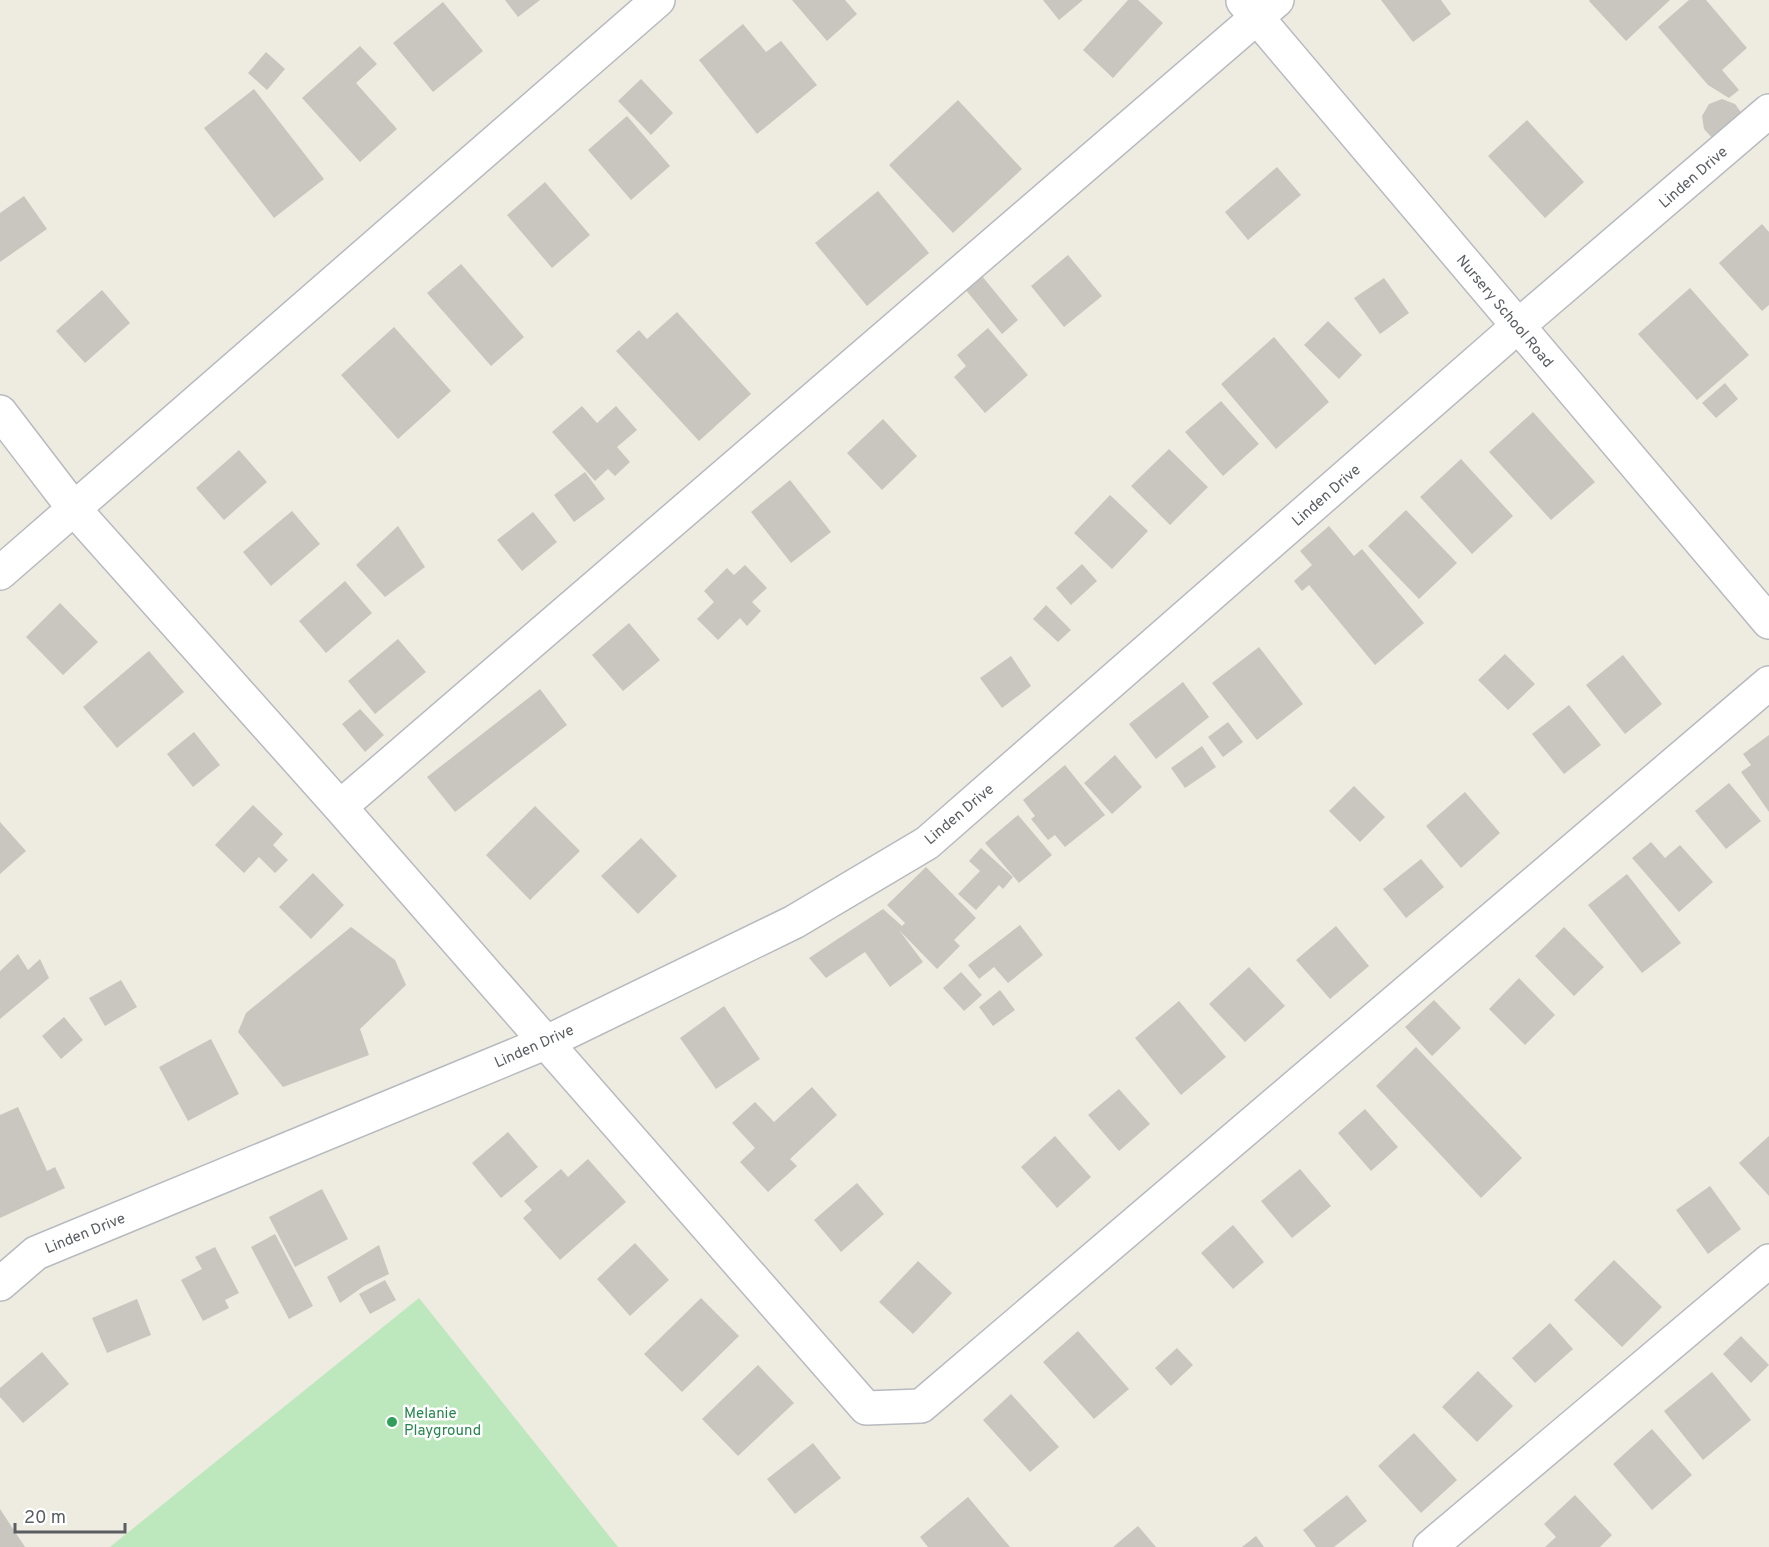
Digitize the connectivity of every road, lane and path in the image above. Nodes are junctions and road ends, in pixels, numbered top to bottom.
1 (658, 0) edge
2 (1258, 6) edge
3 (1769, 111) edge
4 (1518, 326) junction
5 (0, 412) edge
6 (75, 510) junction
7 (0, 573) edge
8 (1769, 622) edge
9 (1769, 683) edge
10 (340, 807) junction
11 (547, 1042) junction
12 (1769, 1261) edge
13 (0, 1284) edge
14 (1430, 1547) edge

1 - 6 street
2 - 4 street, Nursery School Road
2 - 10 street
3 - 4 street, Linden Drive
4 - 8 street, Nursery School Road
4 - 11 street, Linden Drive
5 - 6 street
6 - 7 street
6 - 10 street
9 - 11 street
10 - 11 street
11 - 13 street, Linden Drive
12 - 14 street

